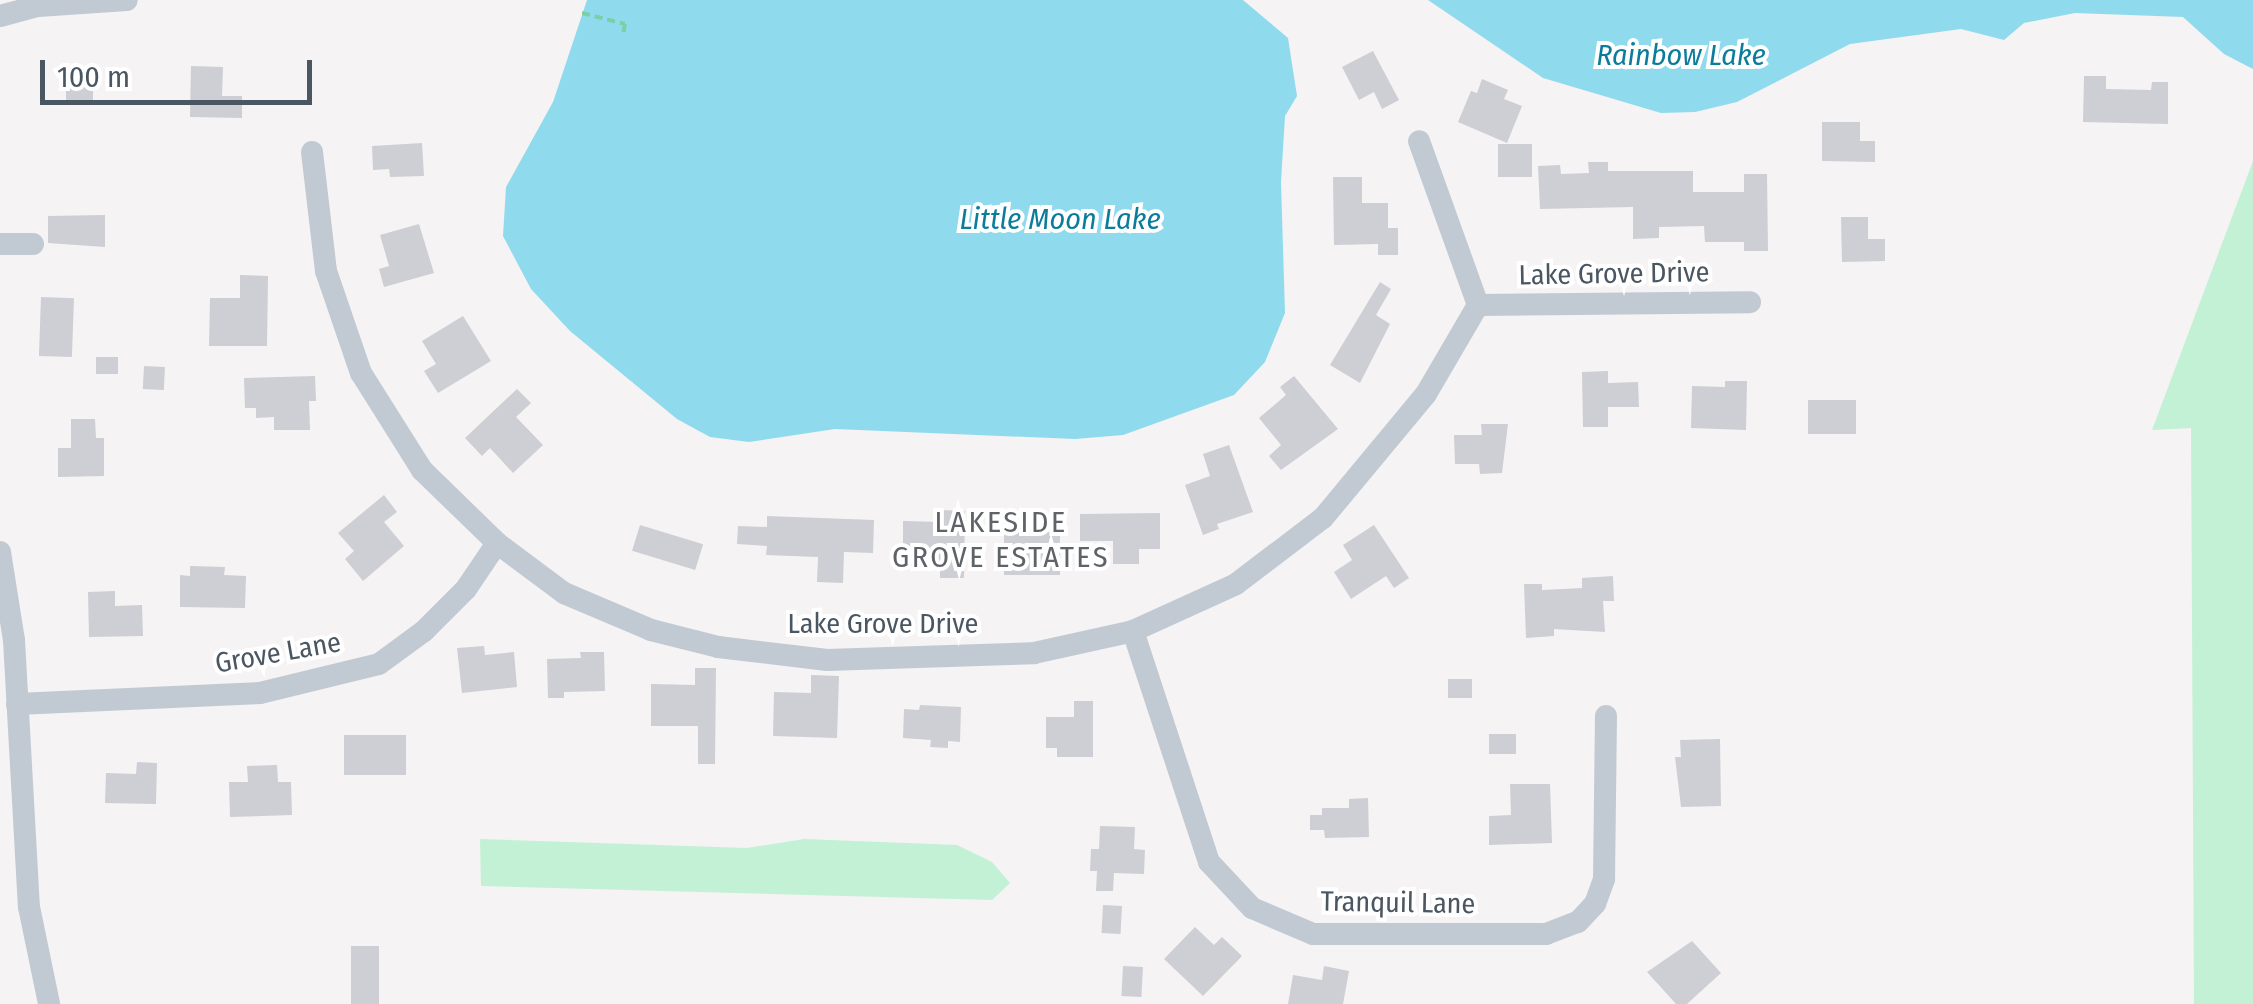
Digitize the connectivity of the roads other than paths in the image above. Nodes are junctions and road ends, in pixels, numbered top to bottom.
1 (127, 0) edge
2 (40, 3) edge
3 (0, 16) edge
4 (1419, 141) dead end
5 (312, 152) dead end
6 (0, 244) edge
7 (33, 244) dead end
8 (1750, 302) dead end
9 (1478, 305) junction
10 (497, 543) junction
11 (0, 552) edge
12 (1133, 631) junction
13 (17, 704) junction
14 (1606, 716) dead end
15 (44, 1003) edge

1 - 2 street
2 - 3 street
4 - 9 street
5 - 10 street, Lake Grove Drive
6 - 7 street
8 - 9 street, Lake Grove Drive
9 - 12 street, Lake Grove Drive
10 - 12 street, Lake Grove Drive
10 - 13 street, Grove Lane
11 - 13 street
12 - 14 street, Tranquil Lane
13 - 15 street

